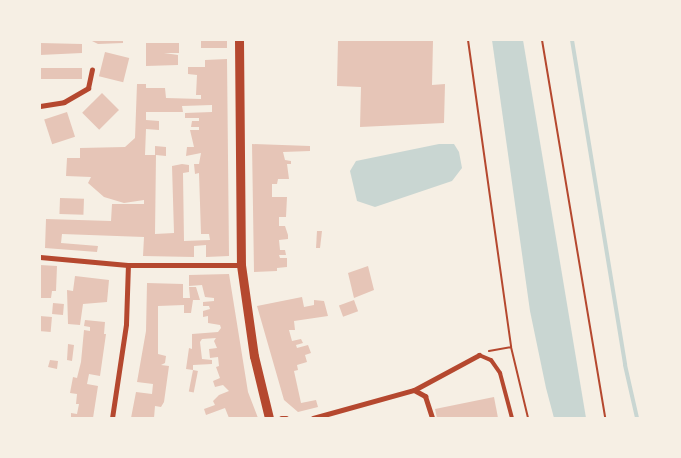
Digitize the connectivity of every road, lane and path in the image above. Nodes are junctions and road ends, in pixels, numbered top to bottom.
1 (239, 40) edge
2 (468, 40) edge
3 (542, 40) edge
4 (92, 69) dead end
5 (40, 106) edge
6 (40, 258) edge
7 (128, 265) junction
8 (241, 265) junction
9 (511, 347) junction
10 (478, 355) junction
11 (414, 390) junction
12 (112, 418) edge
13 (269, 418) edge
14 (281, 418) edge
15 (286, 418) edge
16 (313, 418) edge
17 (432, 418) edge
18 (512, 418) edge
19 (528, 418) edge
20 (605, 418) edge

1 - 8 street
2 - 9 path
3 - 20 path
4 - 5 street
6 - 7 street
7 - 8 street
7 - 12 street
8 - 13 street
9 - 10 path
9 - 19 path
10 - 11 street
10 - 18 lane
11 - 16 street
11 - 17 street
14 - 15 street

